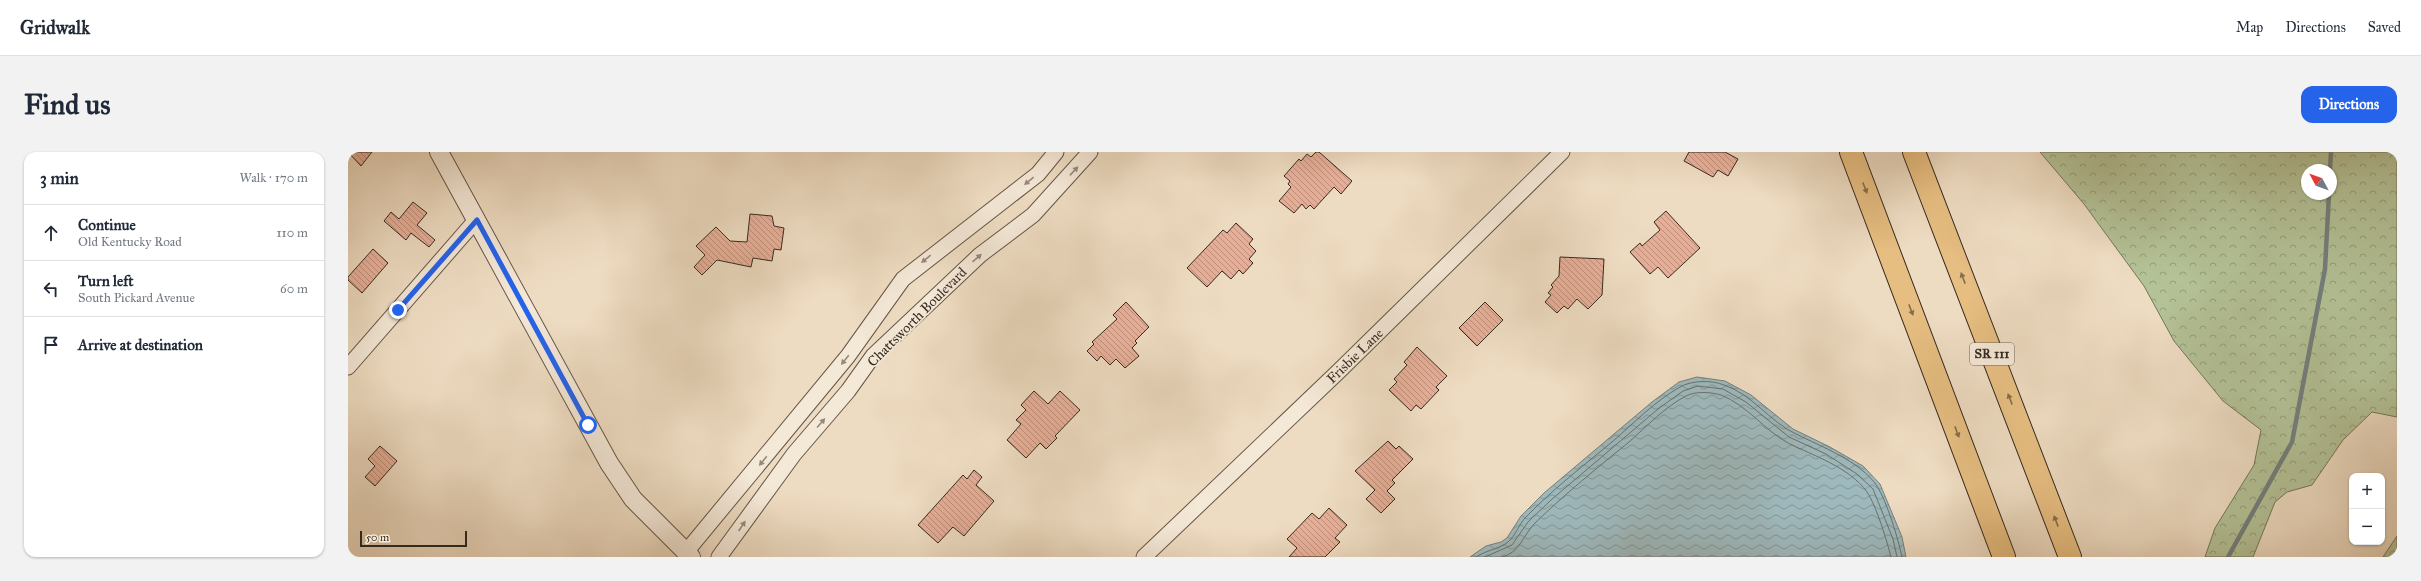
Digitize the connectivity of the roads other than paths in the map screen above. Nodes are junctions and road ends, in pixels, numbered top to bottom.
1 (439, 152) edge
2 (1056, 152) edge
3 (1090, 152) edge
4 (1562, 152) edge
5 (1851, 152) edge
6 (1914, 152) edge
7 (477, 220) junction
8 (348, 367) edge
9 (688, 555) edge
10 (719, 557) edge
11 (1144, 557) edge
12 (2004, 557) edge
13 (2070, 557) edge

1 - 7 street
2 -> 9 street, Chattsworth Boulevard
10 -> 3 street, Chattsworth Boulevard
4 - 11 street, Frisbie Lane
5 -> 12 highway
13 -> 6 highway, SR 111
7 - 8 street
7 - 9 street

